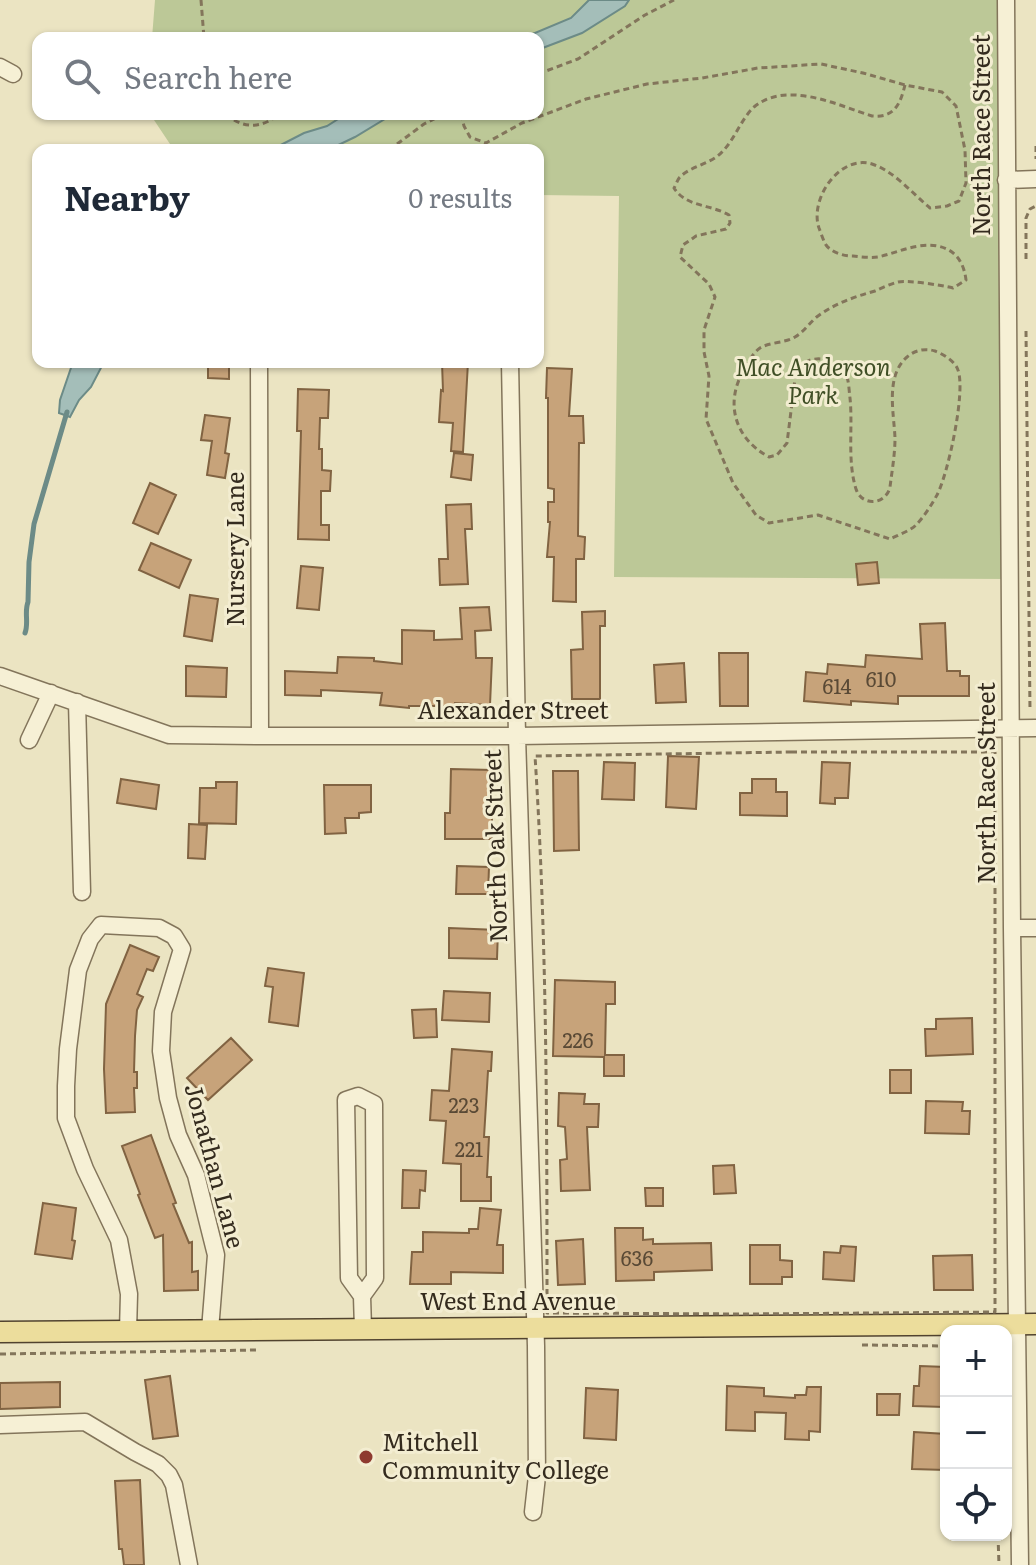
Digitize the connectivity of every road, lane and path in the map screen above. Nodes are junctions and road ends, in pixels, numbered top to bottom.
1 (201, 0) edge
2 (674, 0) edge
3 (1006, 0) edge
4 (204, 32) edge
5 (544, 72) edge
6 (905, 85) junction
7 (544, 115) edge
8 (232, 120) edge
9 (271, 120) edge
10 (432, 120) edge
11 (462, 120) edge
12 (530, 120) edge
13 (397, 144) edge
14 (1036, 146) edge
15 (1036, 159) edge
16 (1036, 179) edge
17 (1006, 180) junction
18 (1036, 206) edge
19 (1026, 260) dead end
20 (1026, 320) dead end
21 (259, 368) edge
22 (510, 368) edge
23 (0, 676) edge
24 (51, 693) junction
25 (77, 702) junction
26 (1033, 725) edge
27 (1011, 729) junction
28 (260, 736) junction
29 (517, 736) junction
30 (29, 740) dead end
31 (82, 892) dead end
32 (1012, 928) junction
33 (1036, 928) edge
34 (362, 1296) junction
35 (995, 1312) joint
36 (1027, 1324) edge
37 (535, 1328) junction
38 (363, 1329) junction
39 (210, 1330) junction
40 (128, 1331) junction
41 (0, 1332) edge
42 (0, 1425) edge
43 (533, 1512) dead end
44 (998, 1541) edge
45 (189, 1565) edge
46 (999, 1565) edge
47 (1020, 1565) edge

1 - 4 path
2 - 5 path
3 - 17 street, North Race Street
6 - 6 path
6 - 7 path
8 - 9 path
10 - 13 path
11 - 12 path
14 - 15 path
16 - 17 street
17 - 27 street, North Race Street
18 - 19 path
20 - 26 path
21 - 28 street, Nursery Lane
22 - 29 street, North Oak Street
23 - 24 street, Alexander Street
24 - 25 street, Alexander Street
24 - 30 street
25 - 28 street, Alexander Street
25 - 31 street
26 - 27 street, Alexander Street
27 - 29 street, Alexander Street
27 - 32 street, North Race Street
28 - 29 street, Alexander Street
29 - 37 street, North Oak Street
32 - 33 street
32 - 36 street, North Race Street
34 - 34 street
34 - 38 street
35 - 35 path
36 - 37 main road, West End Avenue
36 - 47 street, North Race Street
37 - 38 main road, West End Avenue
37 - 43 street, North Oak Street
38 - 39 main road, West End Avenue
39 - 40 main road, West End Avenue
39 - 40 street, Jonathan Lane
40 - 41 main road, West End Avenue
42 - 45 street
44 - 46 path

